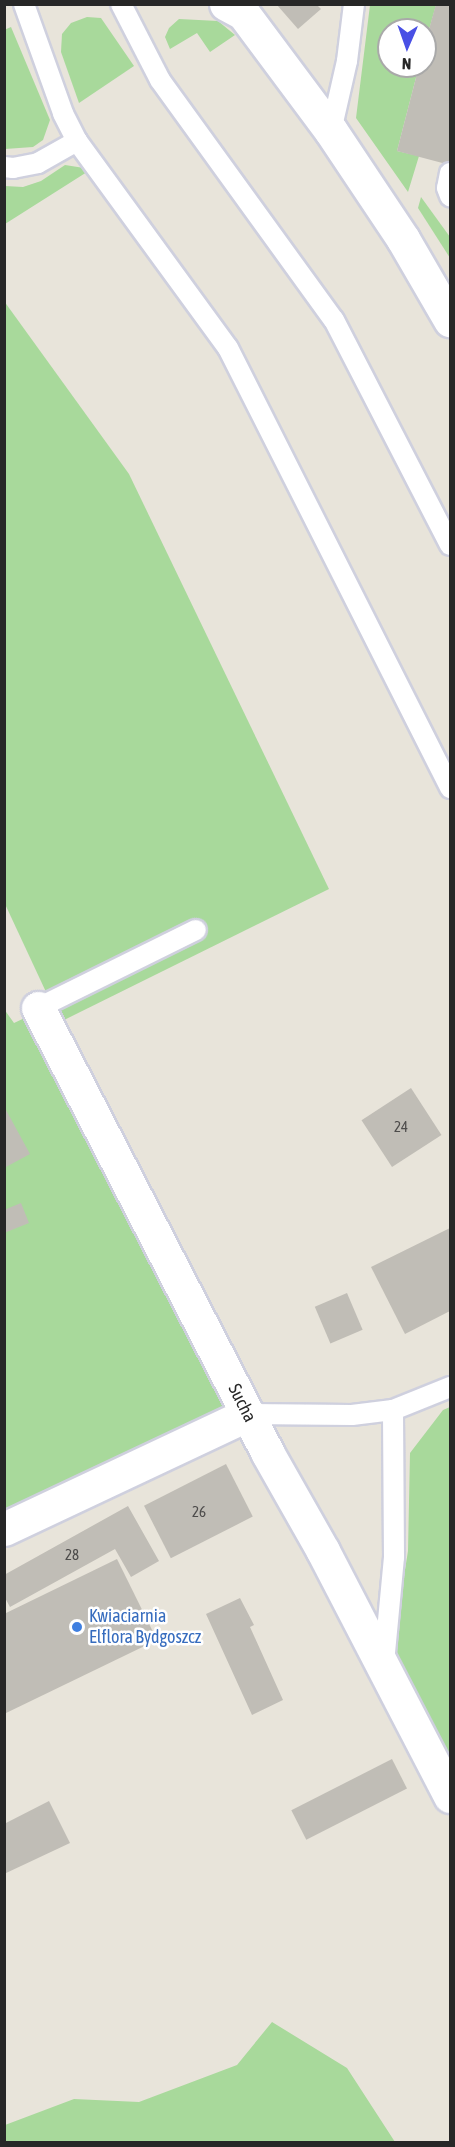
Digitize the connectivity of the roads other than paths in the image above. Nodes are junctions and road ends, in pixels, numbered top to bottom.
1 (24, 4) edge
2 (121, 4) edge
3 (226, 4) edge
4 (354, 4) edge
5 (331, 131) junction
6 (77, 141) junction
7 (4, 167) edge
8 (450, 173) edge
9 (450, 196) edge
10 (450, 320) edge
11 (450, 544) edge
12 (450, 788) edge
13 (196, 930) dead end
14 (38, 1008) joint
15 (450, 1387) edge
16 (393, 1410) junction
17 (248, 1414) junction
18 (4, 1529) edge
19 (384, 1665) junction
20 (450, 1796) edge

1 - 6 lane
2 - 11 lane
3 - 5 street
4 - 5 lane
5 - 10 street
6 - 7 lane
6 - 12 lane
8 - 9 lane
13 - 14 lane
14 - 17 street, Sucha
15 - 16 lane
16 - 17 lane
16 - 19 lane
17 - 18 street
17 - 19 street, Sucha
19 - 20 street, Sucha

